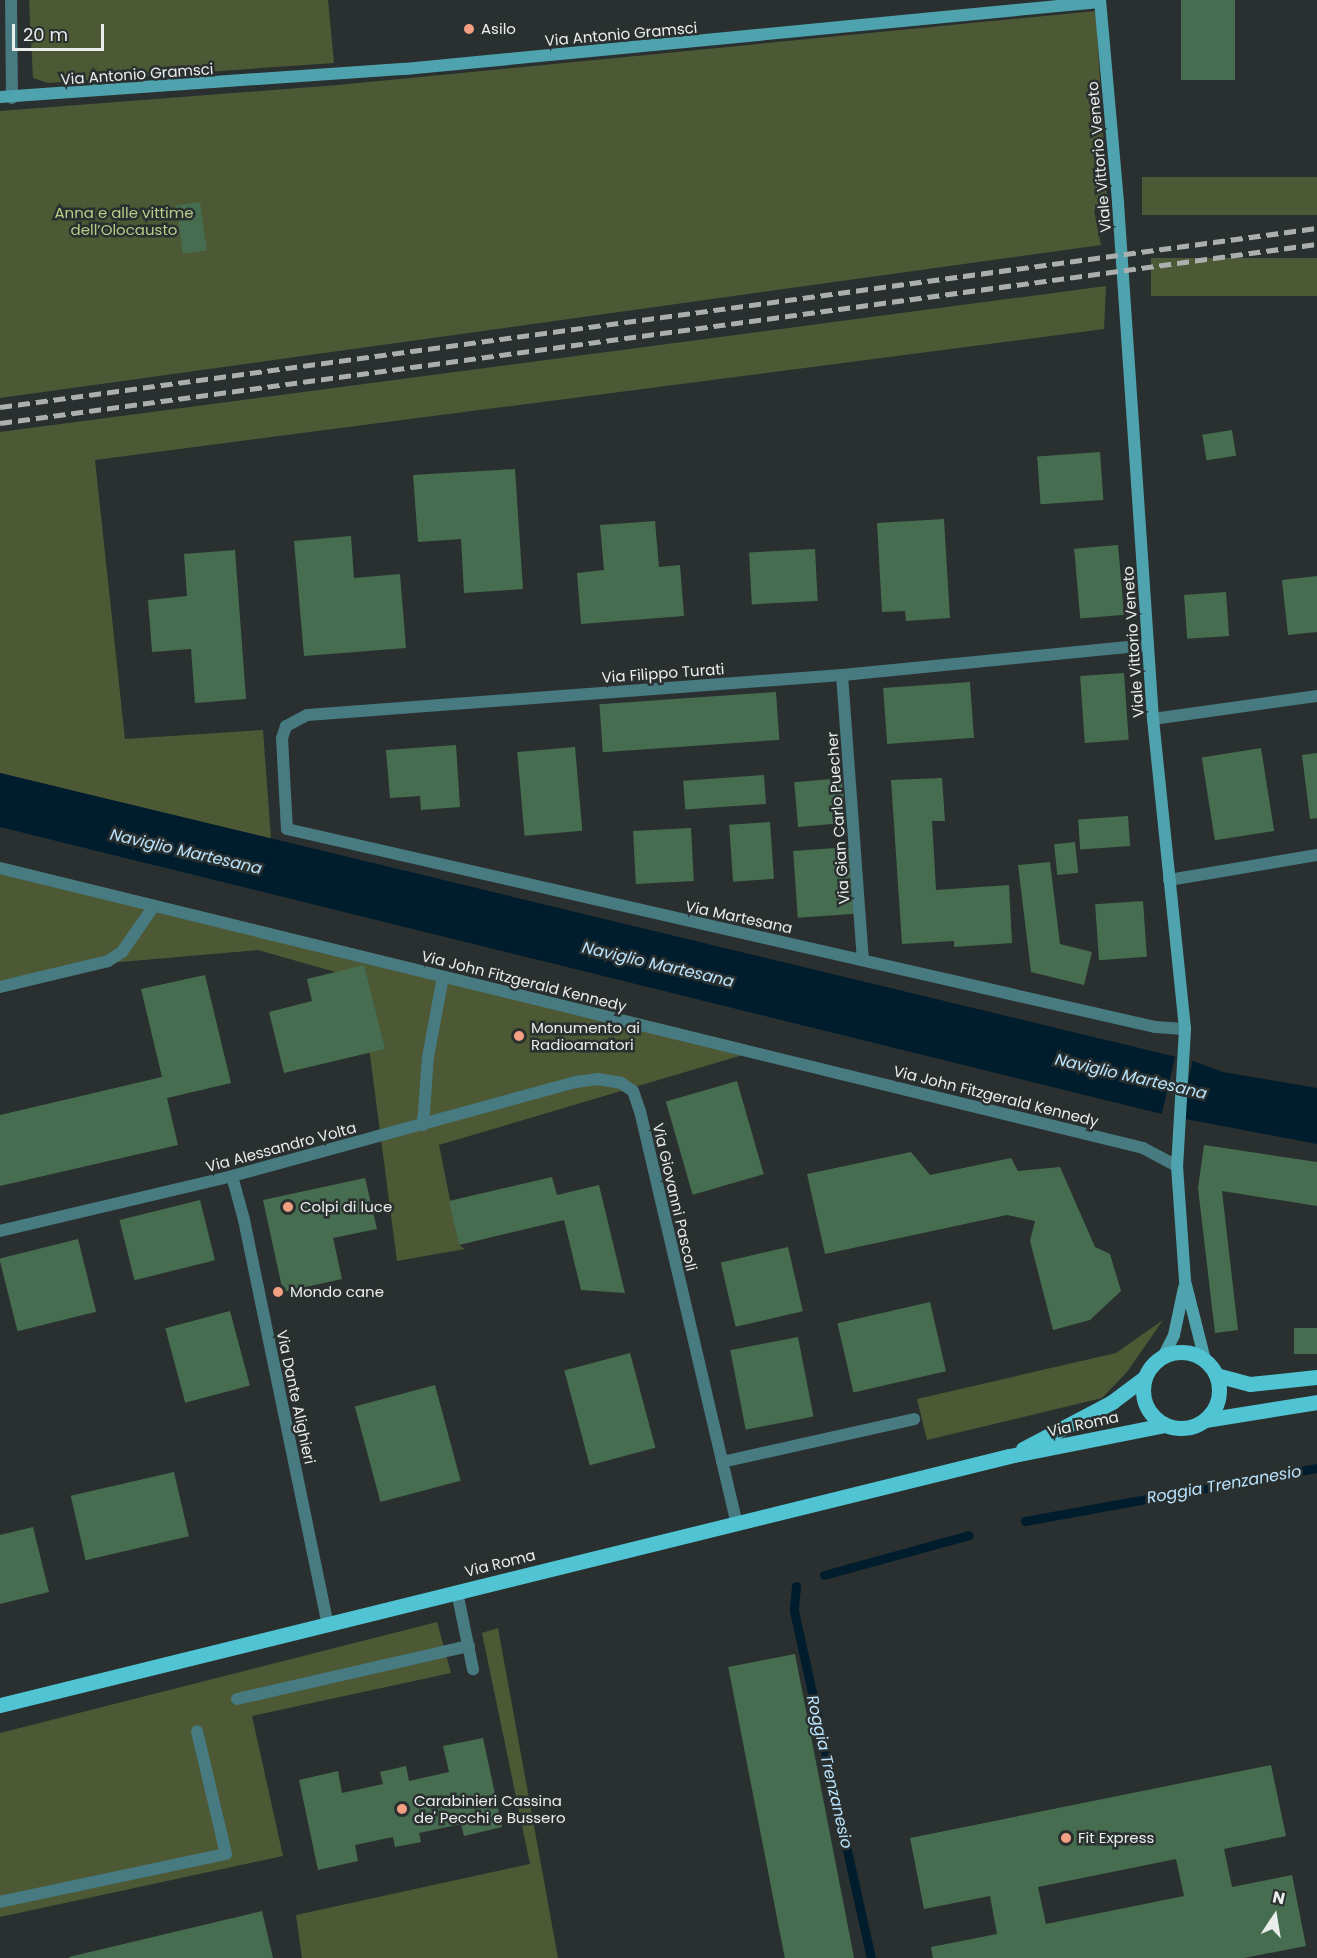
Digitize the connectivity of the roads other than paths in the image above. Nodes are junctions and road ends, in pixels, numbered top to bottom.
1 (11, 0) edge
2 (1100, 1) edge
3 (6, 97) edge
4 (1148, 645) junction
5 (842, 675) junction
6 (1317, 696) edge
7 (1154, 719) junction
8 (287, 829) joint
9 (1317, 855) edge
10 (0, 868) edge
11 (1169, 880) junction
12 (154, 906) junction
13 (863, 960) junction
14 (443, 977) junction
15 (0, 987) edge
16 (1185, 1029) junction
17 (423, 1125) junction
18 (1177, 1166) junction
19 (232, 1176) junction
20 (0, 1231) edge
21 (1185, 1281) junction
22 (1164, 1355) junction
23 (1205, 1360) junction
24 (1216, 1375) junction
25 (1317, 1377) edge
26 (1144, 1378) junction
27 (1317, 1402) edge
28 (914, 1419) dead end
29 (1205, 1420) junction
30 (1164, 1425) junction
31 (1009, 1456) junction
32 (722, 1462) junction
33 (737, 1524) junction
34 (458, 1592) junction
35 (328, 1624) junction
36 (469, 1646) junction
37 (473, 1669) dead end
38 (237, 1699) dead end
39 (0, 1705) edge
40 (197, 1731) dead end
41 (0, 1902) edge

1 - 3 street
2 - 3 street, Via Antonio Gramsci
2 - 4 street, Viale Vittorio Veneto
4 - 5 street, Via Filippo Turati
4 - 7 street, Viale Vittorio Veneto
5 - 8 street, Via Filippo Turati
5 - 13 street, Via Gian Carlo Puecher
6 - 7 street
7 - 11 street, Viale Vittorio Veneto
8 - 13 street, Via Martesana
9 - 11 street
10 - 12 street, Via John Fitzgerald Kennedy
11 - 16 street, Viale Vittorio Veneto
12 - 14 street, Via John Fitzgerald Kennedy
12 - 15 street
13 - 16 street, Via Martesana
14 - 17 street
14 - 18 street, Via John Fitzgerald Kennedy
16 - 18 street, Viale Vittorio Veneto
17 - 19 street, Via Alessandro Volta
17 - 32 street, Via Giovanni Pascoli
18 - 21 street, Viale Vittorio Veneto
19 - 20 street, Via Alessandro Volta
19 - 35 street, Via Dante Alighieri
21 - 22 street, Viale Vittorio Veneto
21 - 23 street, Viale Vittorio Veneto
22 - 23 main road
22 - 26 main road, Via Roma
23 - 24 main road
24 - 25 main road
24 - 29 main road
26 - 30 main road
26 - 31 main road, Via Roma
27 - 29 main road, Via Roma
28 - 32 street
29 - 30 main road, Via Roma
30 - 31 main road, Via Roma
31 - 33 main road, Via Roma
32 - 33 street, Via Giovanni Pascoli
33 - 34 main road, Via Roma
34 - 35 main road, Via Roma
34 - 36 street
35 - 39 main road, Via Roma
36 - 37 street
36 - 38 street
40 - 41 street

